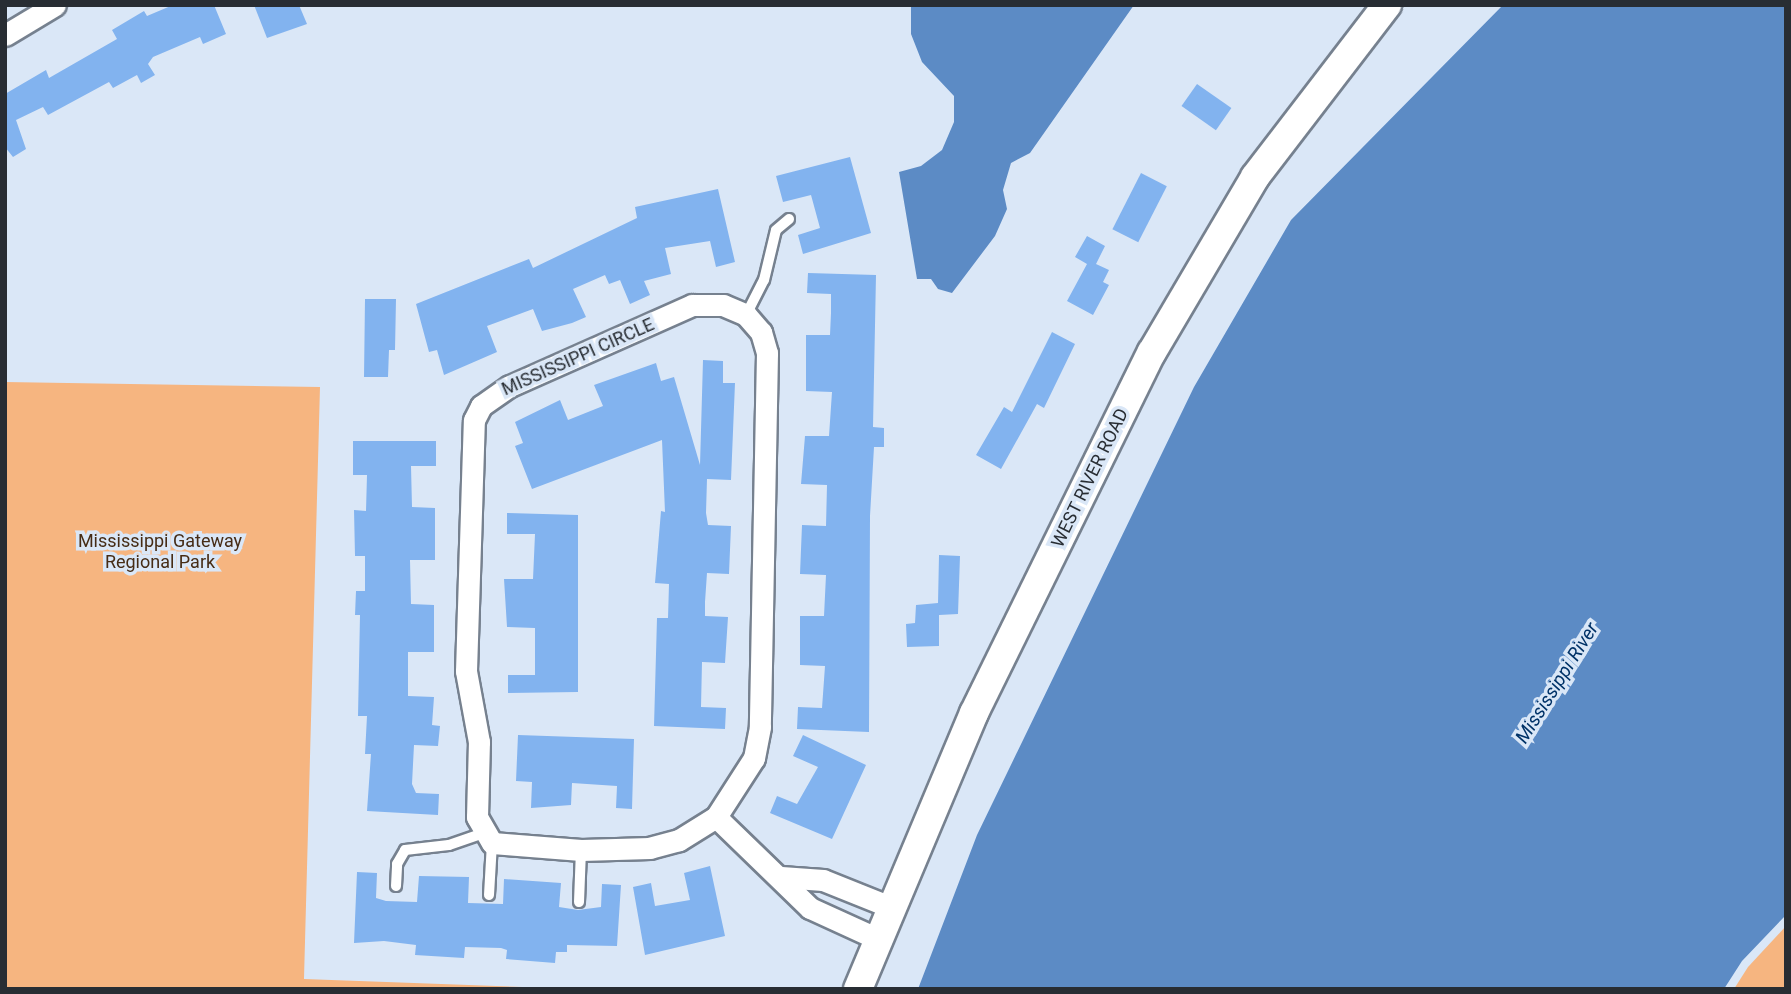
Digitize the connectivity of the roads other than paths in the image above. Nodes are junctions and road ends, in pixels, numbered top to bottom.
1 (55, 5) edge
2 (1387, 5) edge
3 (5, 36) edge
4 (789, 219) dead end
5 (746, 314) junction
6 (716, 817) junction
7 (488, 838) junction
8 (581, 850) junction
9 (781, 877) junction
10 (396, 886) dead end
11 (489, 895) dead end
12 (579, 902) dead end
13 (890, 907) junction
14 (878, 939) junction
15 (858, 989) edge

1 - 3 street
2 - 13 street, WEST RIVER ROAD
4 - 5 lane
5 - 6 street
5 - 7 street, MISSISSIPPI CIRCLE
6 - 8 street
6 - 9 street
7 - 8 street
7 - 10 lane
7 - 11 lane
8 - 12 lane
9 - 13 street
9 - 14 street
13 - 14 street, WEST RIVER ROAD
14 - 15 street, WEST RIVER ROAD

